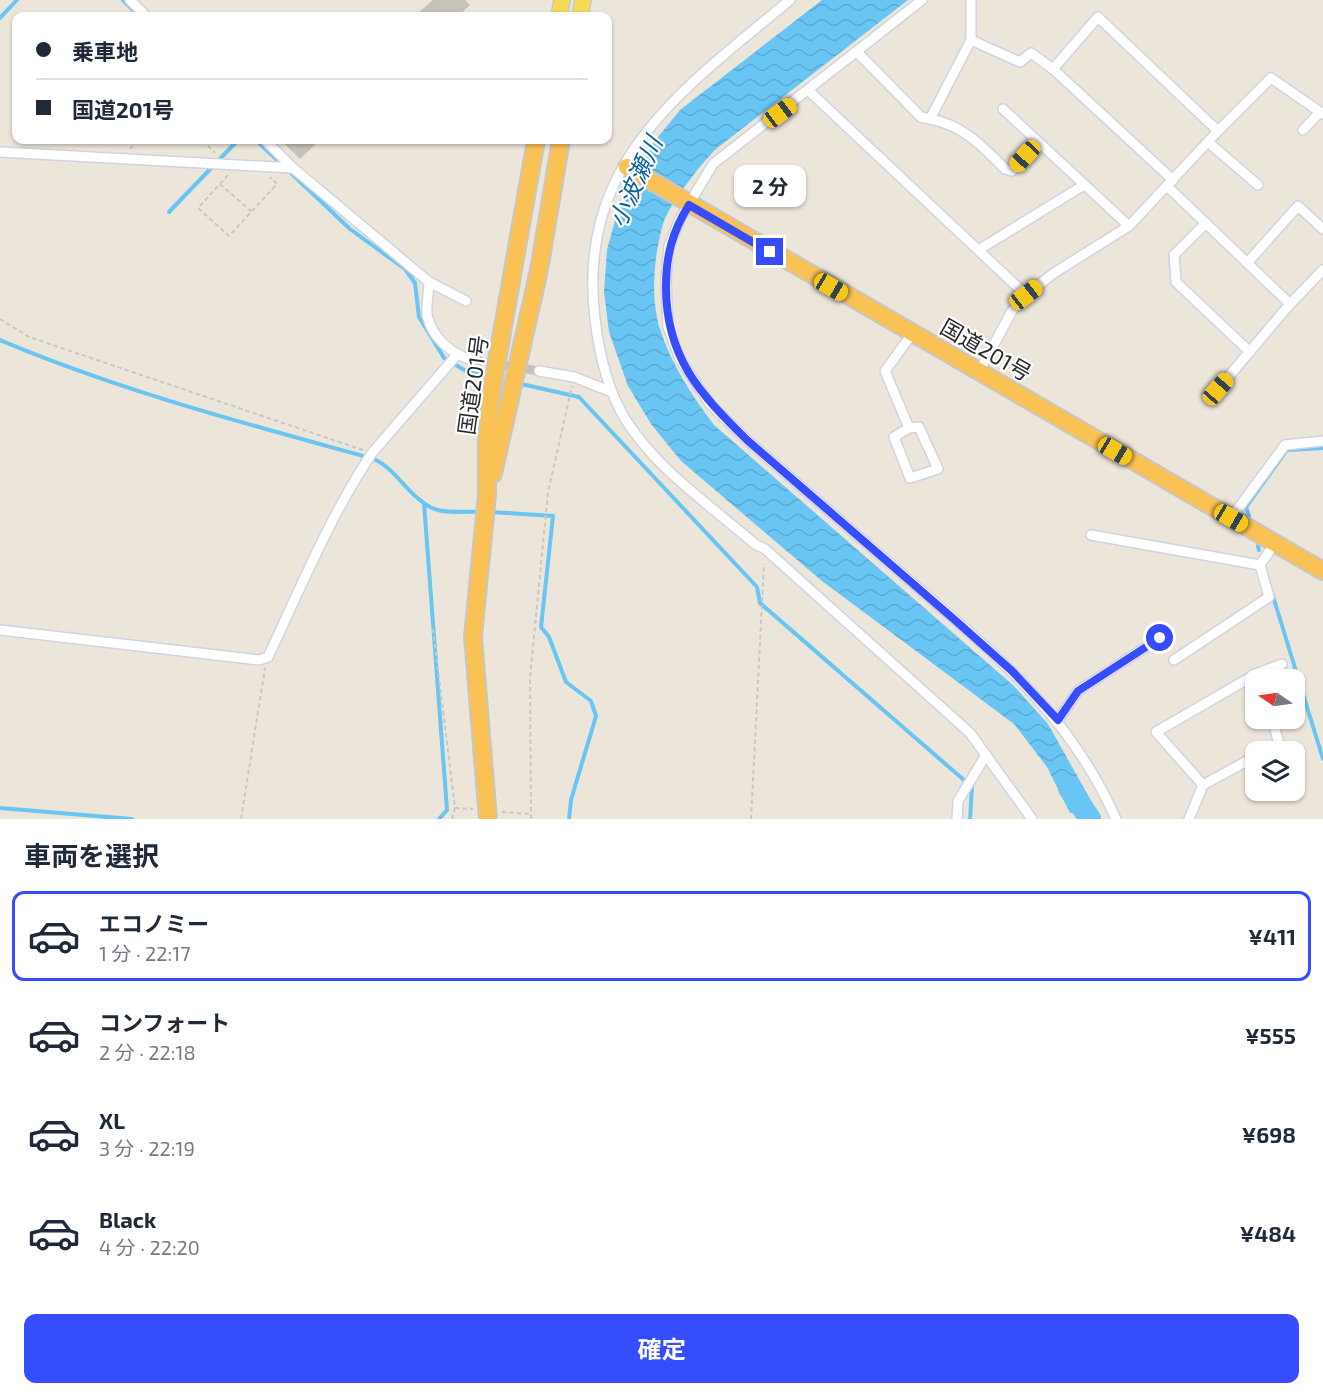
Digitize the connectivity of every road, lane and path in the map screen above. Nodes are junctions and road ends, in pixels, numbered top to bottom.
1 (130, 0) edge
2 (790, 0) edge
3 (922, 0) edge
4 (971, 0) edge
5 (142, 12) edge
6 (970, 40) junction
7 (857, 52) junction
8 (1053, 69) junction
9 (809, 91) junction
10 (1003, 109) dead end
11 (1322, 113) edge
12 (930, 119) junction
13 (1303, 130) dead end
14 (1218, 131) junction
15 (1038, 142) junction
16 (1209, 143) junction
17 (207, 144) edge
18 (269, 144) edge
19 (535, 144) edge
20 (560, 144) edge
21 (0, 152) edge
22 (225, 163) junction
23 (239, 164) junction
24 (258, 166) junction
25 (293, 168) junction
26 (627, 168) dead end
27 (1170, 183) junction
28 (220, 184) junction
29 (1084, 185) junction
30 (1258, 185) dead end
31 (687, 204) junction
32 (251, 211) junction
33 (1206, 223) junction
34 (1129, 226) junction
35 (1323, 229) edge
36 (980, 249) junction
37 (1248, 262) junction
38 (1323, 270) edge
39 (429, 282) junction
40 (1026, 295) junction
41 (466, 301) dead end
42 (1290, 304) junction
43 (0, 318) edge
44 (912, 334) junction
45 (1250, 352) junction
46 (456, 356) junction
47 (473, 360) tunnel mouth
48 (539, 371) tunnel mouth
49 (979, 372) junction
50 (574, 377) junction
51 (1218, 389) dead end
52 (612, 393) junction
53 (909, 428) junction
54 (1323, 441) edge
55 (372, 453) junction
56 (487, 495) junction
57 (1231, 518) junction
58 (1091, 535) dead end
59 (1275, 543) junction
60 (765, 549) junction
61 (1260, 565) junction
62 (1323, 571) edge
63 (433, 629) dead end
64 (0, 630) edge
65 (1160, 638) dead end
66 (268, 657) junction
67 (1174, 660) dead end
68 (1282, 664) dead end
69 (1272, 669) edge
70 (1245, 684) edge
71 (1058, 720) junction
72 (986, 755) junction
73 (1245, 762) edge
74 (1203, 785) junction
75 (241, 819) edge
76 (452, 819) edge
77 (488, 819) edge
78 (531, 819) edge
79 (751, 819) edge
80 (957, 819) edge
81 (1032, 819) edge
82 (1116, 819) edge
83 (1189, 819) edge

1 - 5 street
2 - 52 street
3 - 7 street
4 - 6 street
6 - 8 street
6 - 12 street
7 - 9 street
7 - 12 street
8 - 14 street
8 - 27 street
9 - 31 street
9 - 36 street
10 - 15 street
11 - 13 street
11 - 14 street
12 - 15 street
14 - 16 street
15 - 29 street
16 - 27 street
16 - 30 street
17 - 22 path
18 - 25 street
19 - 56 highway, 国道201号
20 - 56 highway, 国道201号
21 - 22 street
22 - 23 street
23 - 24 street
23 - 28 path
24 - 25 street
24 - 32 path
25 - 39 street
26 - 31 highway, 国道201号
27 - 33 street
27 - 34 street
28 - 32 path
28 - 32 path
29 - 34 street
29 - 36 street
31 - 44 highway, 国道201号
31 - 71 street
33 - 37 street
33 - 45 street
34 - 40 street
35 - 37 street
36 - 40 street
37 - 42 street
38 - 42 street
39 - 41 street
39 - 46 street
40 - 49 street
42 - 45 street
43 - 55 path
44 - 49 highway, 国道201号
44 - 53 street
45 - 51 street
46 - 47 street
46 - 55 street
48 - 50 street
49 - 57 highway, 国道201号
50 - 52 street
50 - 78 path
52 - 60 street
53 - 53 street
54 - 57 street
55 - 66 street
56 - 77 highway, 国道201号
57 - 59 highway, 国道201号
58 - 61 street
59 - 61 street
59 - 62 highway, 国道201号
60 - 72 street
60 - 79 path
61 - 67 street
63 - 76 path
64 - 66 street
65 - 71 street
66 - 75 path
68 - 69 street
70 - 74 street
71 - 82 street
72 - 80 street
72 - 81 street
73 - 74 street
74 - 83 street

